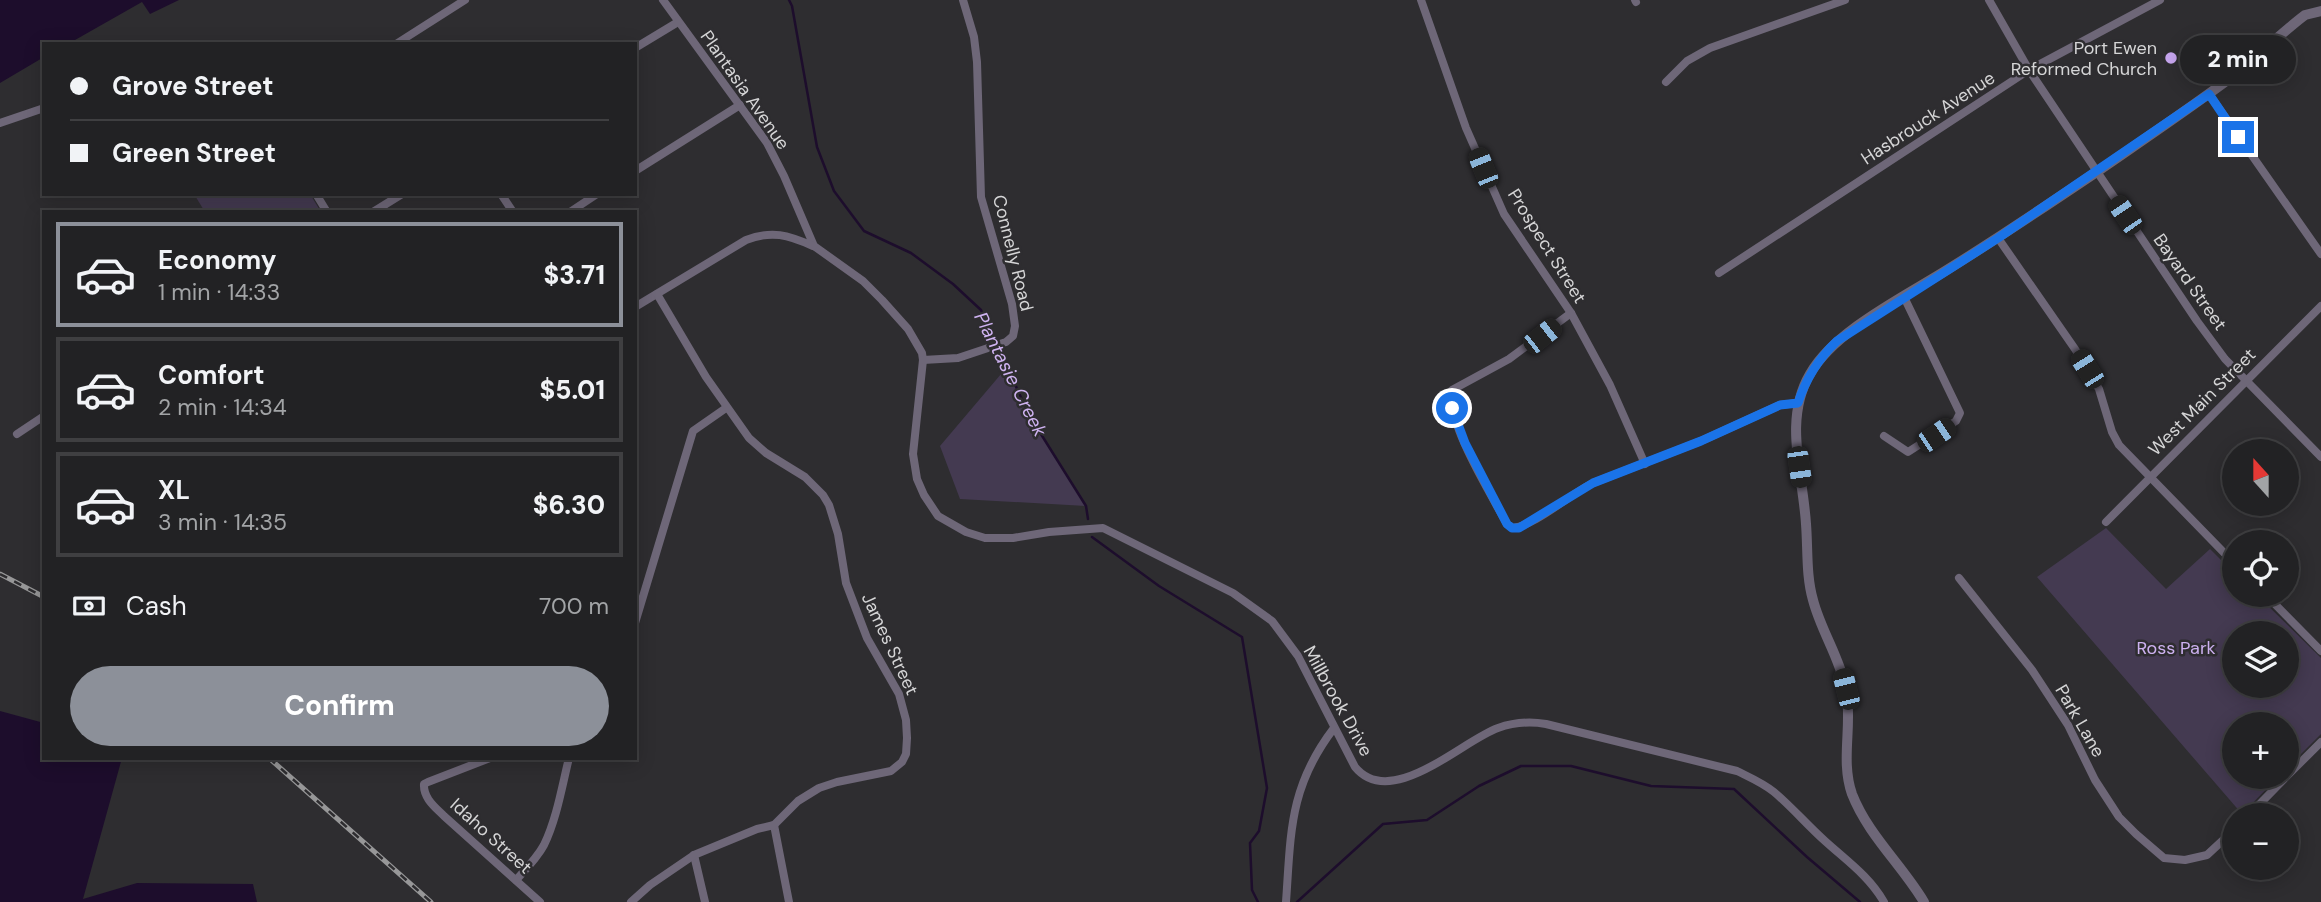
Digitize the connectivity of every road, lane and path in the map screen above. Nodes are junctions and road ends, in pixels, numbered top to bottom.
1 (465, 0) edge
2 (663, 0) edge
3 (963, 0) edge
4 (1422, 0) edge
5 (1845, 0) edge
6 (1989, 0) edge
7 (2160, 0) edge
8 (2321, 10) edge
9 (678, 22) junction
10 (400, 42) edge
11 (637, 47) edge
12 (2029, 71) junction
13 (1666, 82) dead end
14 (2209, 94) junction
15 (740, 105) junction
16 (42, 109) edge
17 (0, 124) edge
18 (637, 170) edge
19 (2096, 172) junction
20 (399, 196) edge
21 (594, 196) edge
22 (376, 210) edge
23 (572, 210) edge
24 (1998, 238) junction
25 (814, 246) junction
26 (2321, 254) edge
27 (1719, 273) dead end
28 (657, 294) junction
29 (1904, 297) junction
30 (637, 306) edge
31 (2321, 306) edge
32 (1571, 313) junction
33 (923, 360) junction
34 (2246, 380) junction
35 (1798, 403) junction
36 (726, 408) junction
37 (42, 417) edge
38 (16, 434) dead end
39 (1884, 436) dead end
40 (2321, 457) edge
41 (1644, 464) junction
42 (2150, 477) junction
43 (2106, 522) dead end
44 (2222, 551) edge
45 (1959, 578) dead end
46 (2278, 607) edge
47 (637, 616) edge
48 (2321, 651) edge
49 (1334, 728) junction
50 (2321, 742) edge
51 (485, 760) edge
52 (568, 760) edge
53 (2299, 764) edge
54 (2274, 789) edge
55 (2261, 803) edge
56 (774, 825) junction
57 (2222, 841) edge
58 (694, 855) junction
59 (516, 880) junction
60 (540, 902) edge
61 (631, 902) edge
62 (705, 902) edge
63 (789, 902) edge
64 (1286, 902) edge
65 (1884, 902) edge
66 (1924, 902) edge

1 - 10 street
2 - 9 street, Plantasia Avenue
3 - 33 street, Connelly Road
4 - 32 street, Prospect Street
5 - 13 street
6 - 12 street, Bayard Street
7 - 12 street, Hasbrouck Avenue
8 - 14 street
9 - 11 street
9 - 15 street, Plantasia Avenue
12 - 19 street, Bayard Street
12 - 27 street, Hasbrouck Avenue
14 - 19 street
14 - 26 street
15 - 18 street
15 - 25 street, Plantasia Avenue
16 - 17 street
19 - 24 street
19 - 34 street, Bayard Street
20 - 22 street
21 - 23 street
24 - 29 street
24 - 42 street
25 - 28 street
25 - 33 street
28 - 30 street
28 - 36 street, James Street
29 - 35 street
29 - 39 street
31 - 34 street, West Main Street
32 - 41 street, Prospect Street
32 - 41 street
33 - 49 street, Millbrook Drive
34 - 40 street, Bayard Street
34 - 42 street, West Main Street
35 - 41 street
35 - 66 street
36 - 47 street
36 - 56 street, James Street
37 - 38 street
42 - 43 street, West Main Street
42 - 44 street
45 - 57 street, Park Lane
46 - 48 street
49 - 64 street
49 - 65 street, Millbrook Drive
50 - 53 street
51 - 59 street, Idaho Street
52 - 59 street
54 - 55 street
56 - 58 street, James Street
56 - 63 street
58 - 61 street, James Street
58 - 62 street
59 - 60 street, Idaho Street

